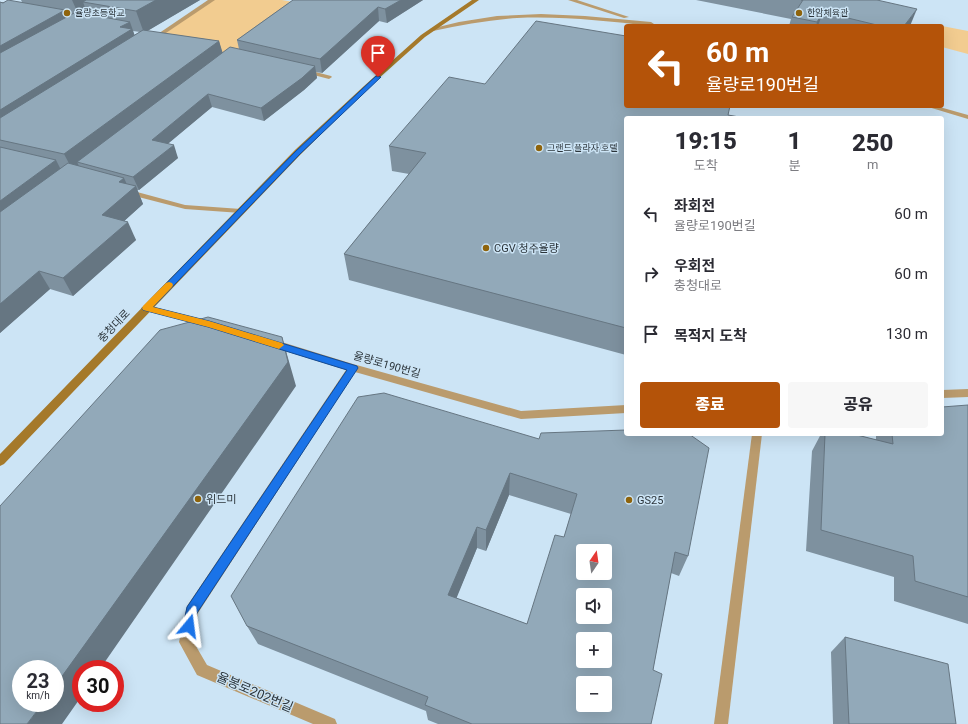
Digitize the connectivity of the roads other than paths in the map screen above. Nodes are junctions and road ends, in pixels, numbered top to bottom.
1 (212, 0) edge
2 (476, 0) edge
3 (571, 0) edge
4 (646, 24) edge
5 (651, 24) edge
6 (433, 29) junction
7 (155, 38) junction
8 (148, 39) edge
9 (162, 40) edge
10 (299, 70) edge
11 (328, 77) dead end
12 (935, 108) edge
13 (968, 117) edge
14 (119, 189) edge
15 (241, 211) junction
16 (146, 308) junction
17 (217, 326) edge
18 (262, 340) edge
19 (353, 368) junction
20 (968, 393) edge
21 (944, 394) edge
22 (624, 409) edge
23 (758, 436) edge
24 (0, 461) edge
25 (330, 724) edge
26 (721, 724) edge

1 - 7 street
2 - 6 main road, 충청대로
3 - 5 street
4 - 6 street
6 - 15 main road, 충청대로
7 - 8 street
7 - 9 street
10 - 11 street
12 - 13 street
14 - 15 street
15 - 16 main road, 충청대로
16 - 17 street
16 - 24 main road, 충청대로
18 - 19 street, 율량로190번길
19 - 22 street, 율량로190번길
19 - 25 street, 율봉로202번길
20 - 21 street
23 - 26 street

